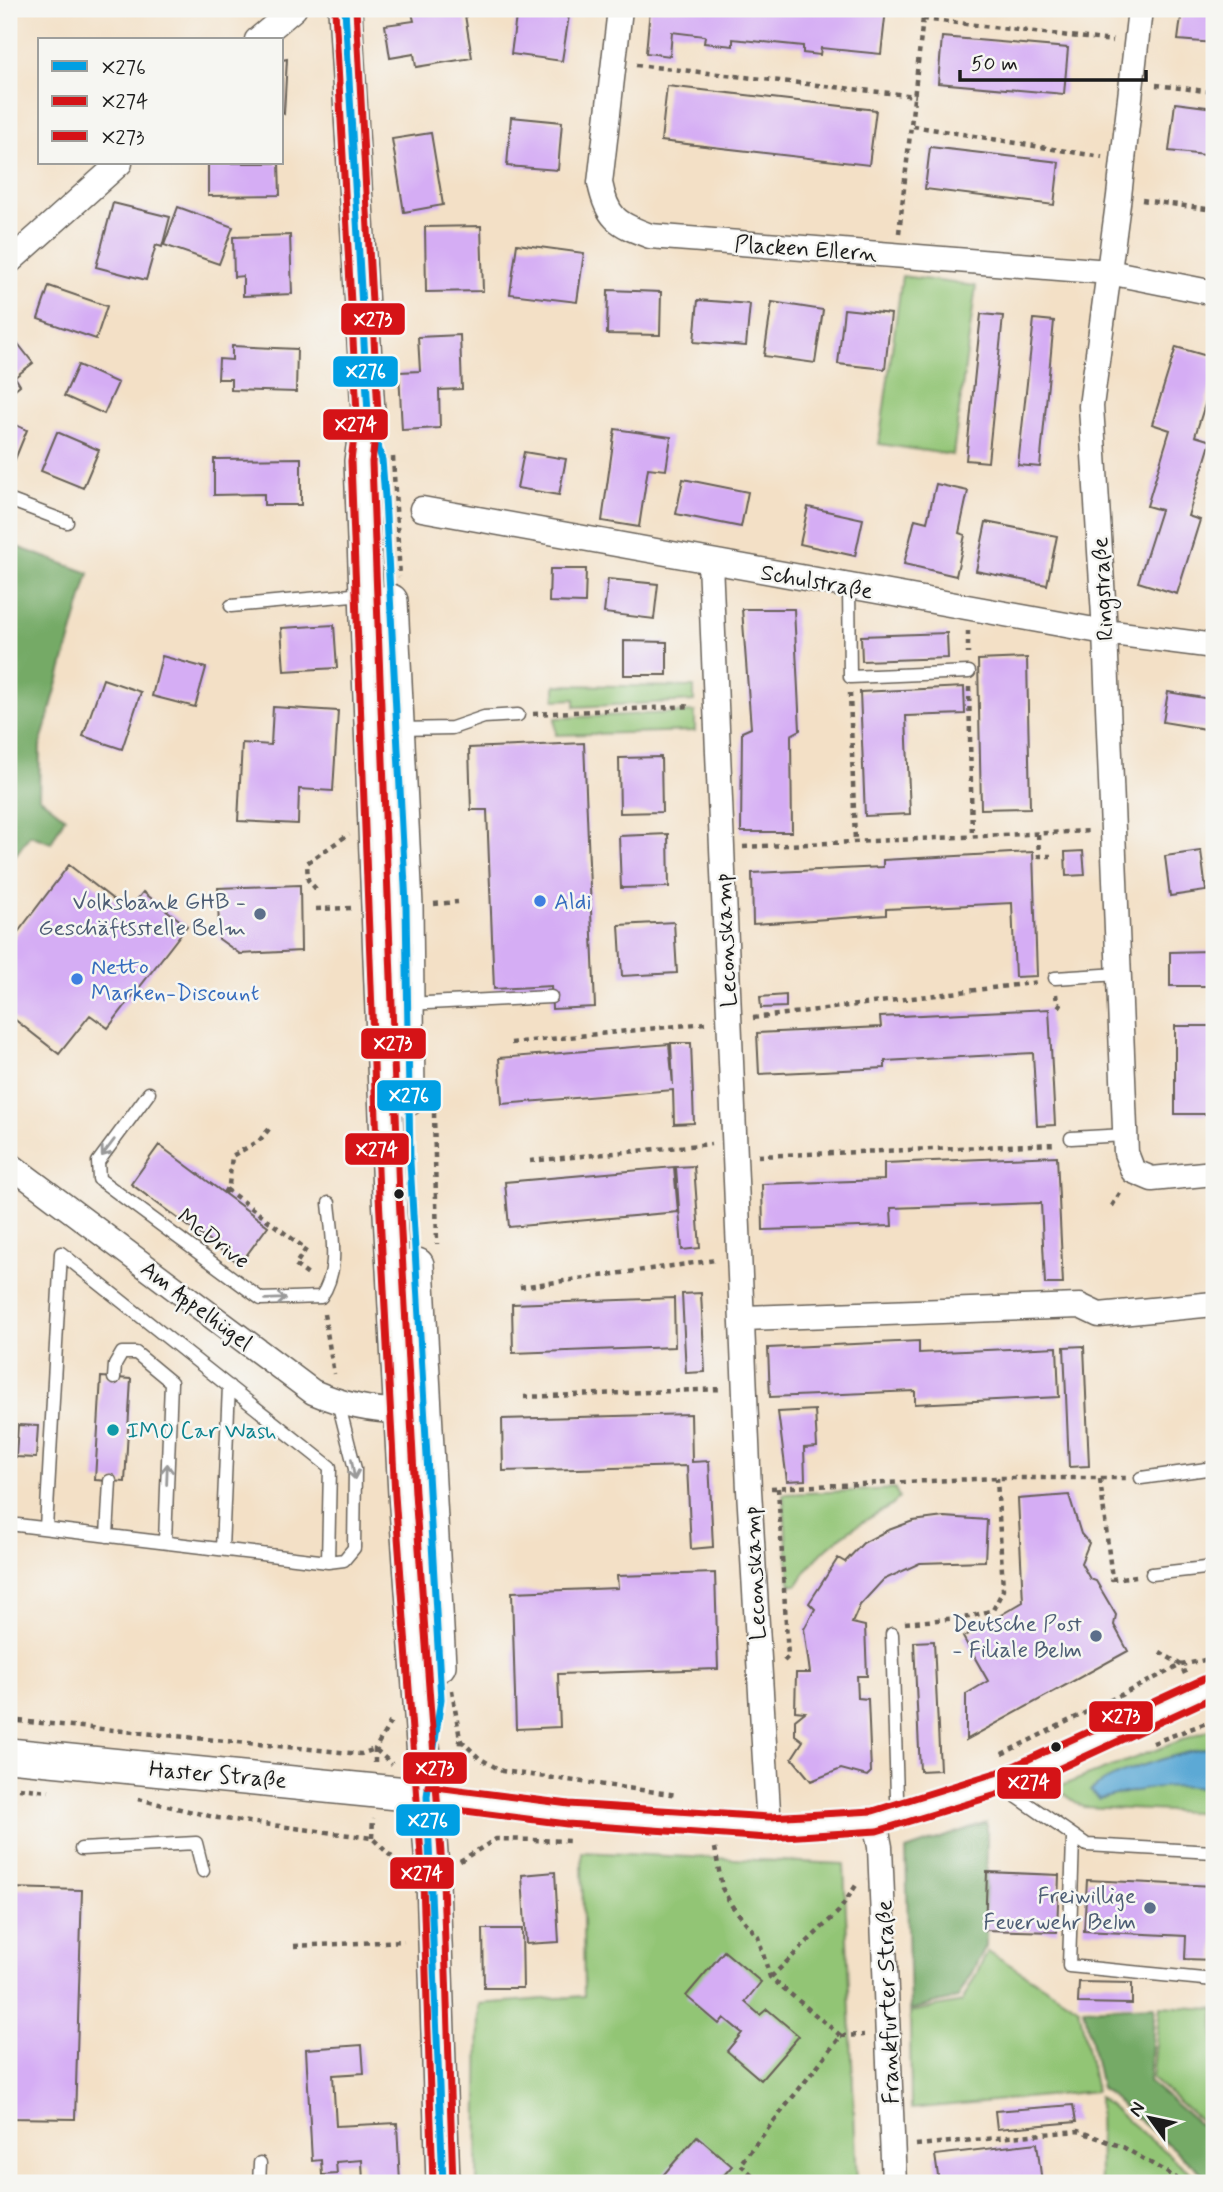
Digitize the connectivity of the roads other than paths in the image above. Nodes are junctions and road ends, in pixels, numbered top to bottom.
1 (294, 9) edge
2 (345, 9) edge
3 (620, 9) edge
4 (1140, 9) edge
5 (259, 38) edge
6 (119, 164) edge
7 (9, 262) edge
8 (1108, 272) junction
9 (1214, 293) edge
10 (9, 500) edge
11 (422, 509) dead end
12 (67, 522) dead end
13 (710, 562) junction
14 (849, 587) junction
15 (379, 593) junction
16 (231, 606) dead end
17 (1105, 632) junction
18 (1214, 646) edge
19 (969, 672) road end
20 (518, 715) road end
21 (385, 729) junction
22 (1119, 974) junction
23 (1055, 978) road end
24 (551, 997) dead end
25 (395, 1004) junction
26 (149, 1093) dead end
27 (1125, 1135) junction
28 (1071, 1139) road end
29 (9, 1164) edge
30 (1214, 1173) edge
31 (329, 1203) dead end
32 (1214, 1304) edge
33 (744, 1318) junction
34 (114, 1378) dead end
35 (229, 1386) junction
36 (338, 1402) junction
37 (401, 1411) junction
38 (1214, 1468) edge
39 (1141, 1478) road end
40 (110, 1481) dead end
41 (9, 1524) edge
42 (46, 1528) junction
43 (107, 1535) junction
44 (165, 1542) junction
45 (222, 1549) junction
46 (328, 1562) junction
47 (1214, 1567) edge
48 (1152, 1574) road end
49 (892, 1634) road end
50 (1214, 1686) edge
51 (9, 1755) edge
52 (1009, 1780) junction
53 (427, 1796) junction
54 (900, 1815) junction
55 (876, 1821) junction
56 (769, 1828) junction
57 (1073, 1838) junction
58 (81, 1849) dead end
59 (1214, 1852) edge
60 (203, 1871) dead end
61 (1214, 1980) edge
62 (260, 2163) dead end
63 (259, 2183) edge
64 (443, 2183) edge
65 (894, 2183) edge

1 - 5 street
2 - 15 street
3 - 8 street, Placken Ellern
4 - 8 street, Ringstraße
6 - 7 street
8 - 9 street, Placken Ellern
8 - 17 street, Ringstraße
10 - 12 lane
11 - 13 street, Schulstraße
13 - 14 street, Schulstraße
13 - 33 street, Leconskamp
14 - 17 street, Schulstraße
14 - 19 lane
15 - 16 lane
15 - 21 street
17 - 18 street, Schulstraße
17 - 22 street, Ringstraße
20 - 21 lane
21 - 25 street
22 - 23 lane
22 - 27 street, Ringstraße
24 - 25 lane
25 - 37 street
25 - 53 street
26 -> 31 lane, McDrive
27 - 28 lane
27 - 30 street, Ringstraße
29 - 36 street, Am Appelhügel
32 - 33 street
33 - 56 street, Leconskamp
44 -> 34 lane
35 - 42 lane
35 - 45 lane
35 - 46 lane
36 - 37 street, Am Appelhügel
36 -> 46 lane
37 - 53 street
38 - 39 lane
40 - 43 lane
41 - 42 lane
42 - 43 lane
43 - 44 lane
44 - 45 lane
45 - 46 lane
47 - 48 lane
49 - 54 lane
50 - 52 street
51 - 53 street, Haster Straße
52 - 54 street
52 - 57 lane
53 - 56 street
53 - 64 street
54 - 55 street
55 - 56 street
55 - 65 street, Frankfurter Straße
57 - 59 lane
57 - 61 lane
58 - 60 lane
62 - 63 lane

